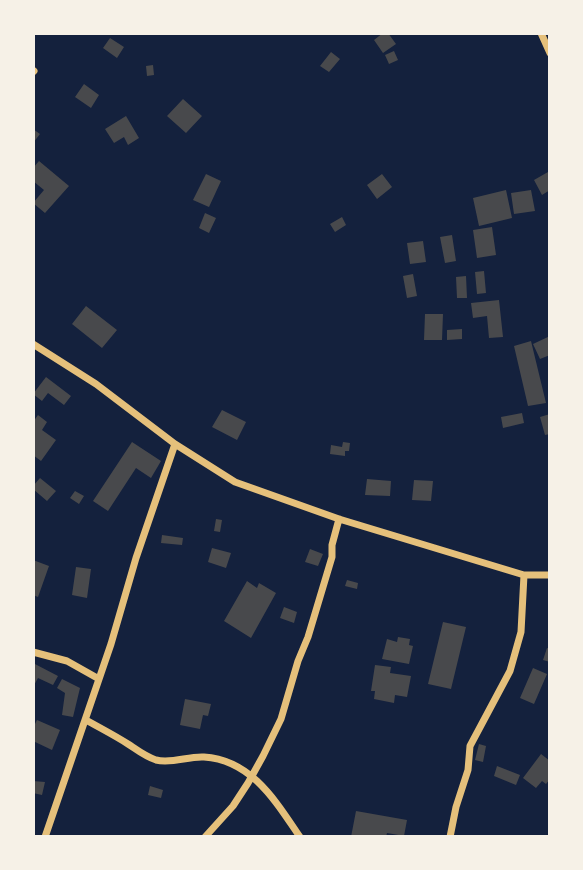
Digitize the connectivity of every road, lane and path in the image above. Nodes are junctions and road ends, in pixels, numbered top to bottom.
1 (541, 33) edge
2 (550, 53) edge
3 (33, 344) edge
4 (175, 444) junction
5 (339, 519) junction
6 (524, 575) junction
7 (550, 575) edge
8 (33, 652) edge
9 (99, 680) junction
10 (86, 720) junction
11 (253, 775) junction
12 (45, 837) edge
13 (205, 837) edge
14 (300, 837) edge
15 (450, 837) edge

1 - 2 street
3 - 4 street
4 - 5 street
4 - 9 street
5 - 6 street
5 - 11 street
6 - 7 street
6 - 15 street
8 - 9 street
9 - 10 street
10 - 11 street
10 - 12 street
11 - 13 street
11 - 14 street

